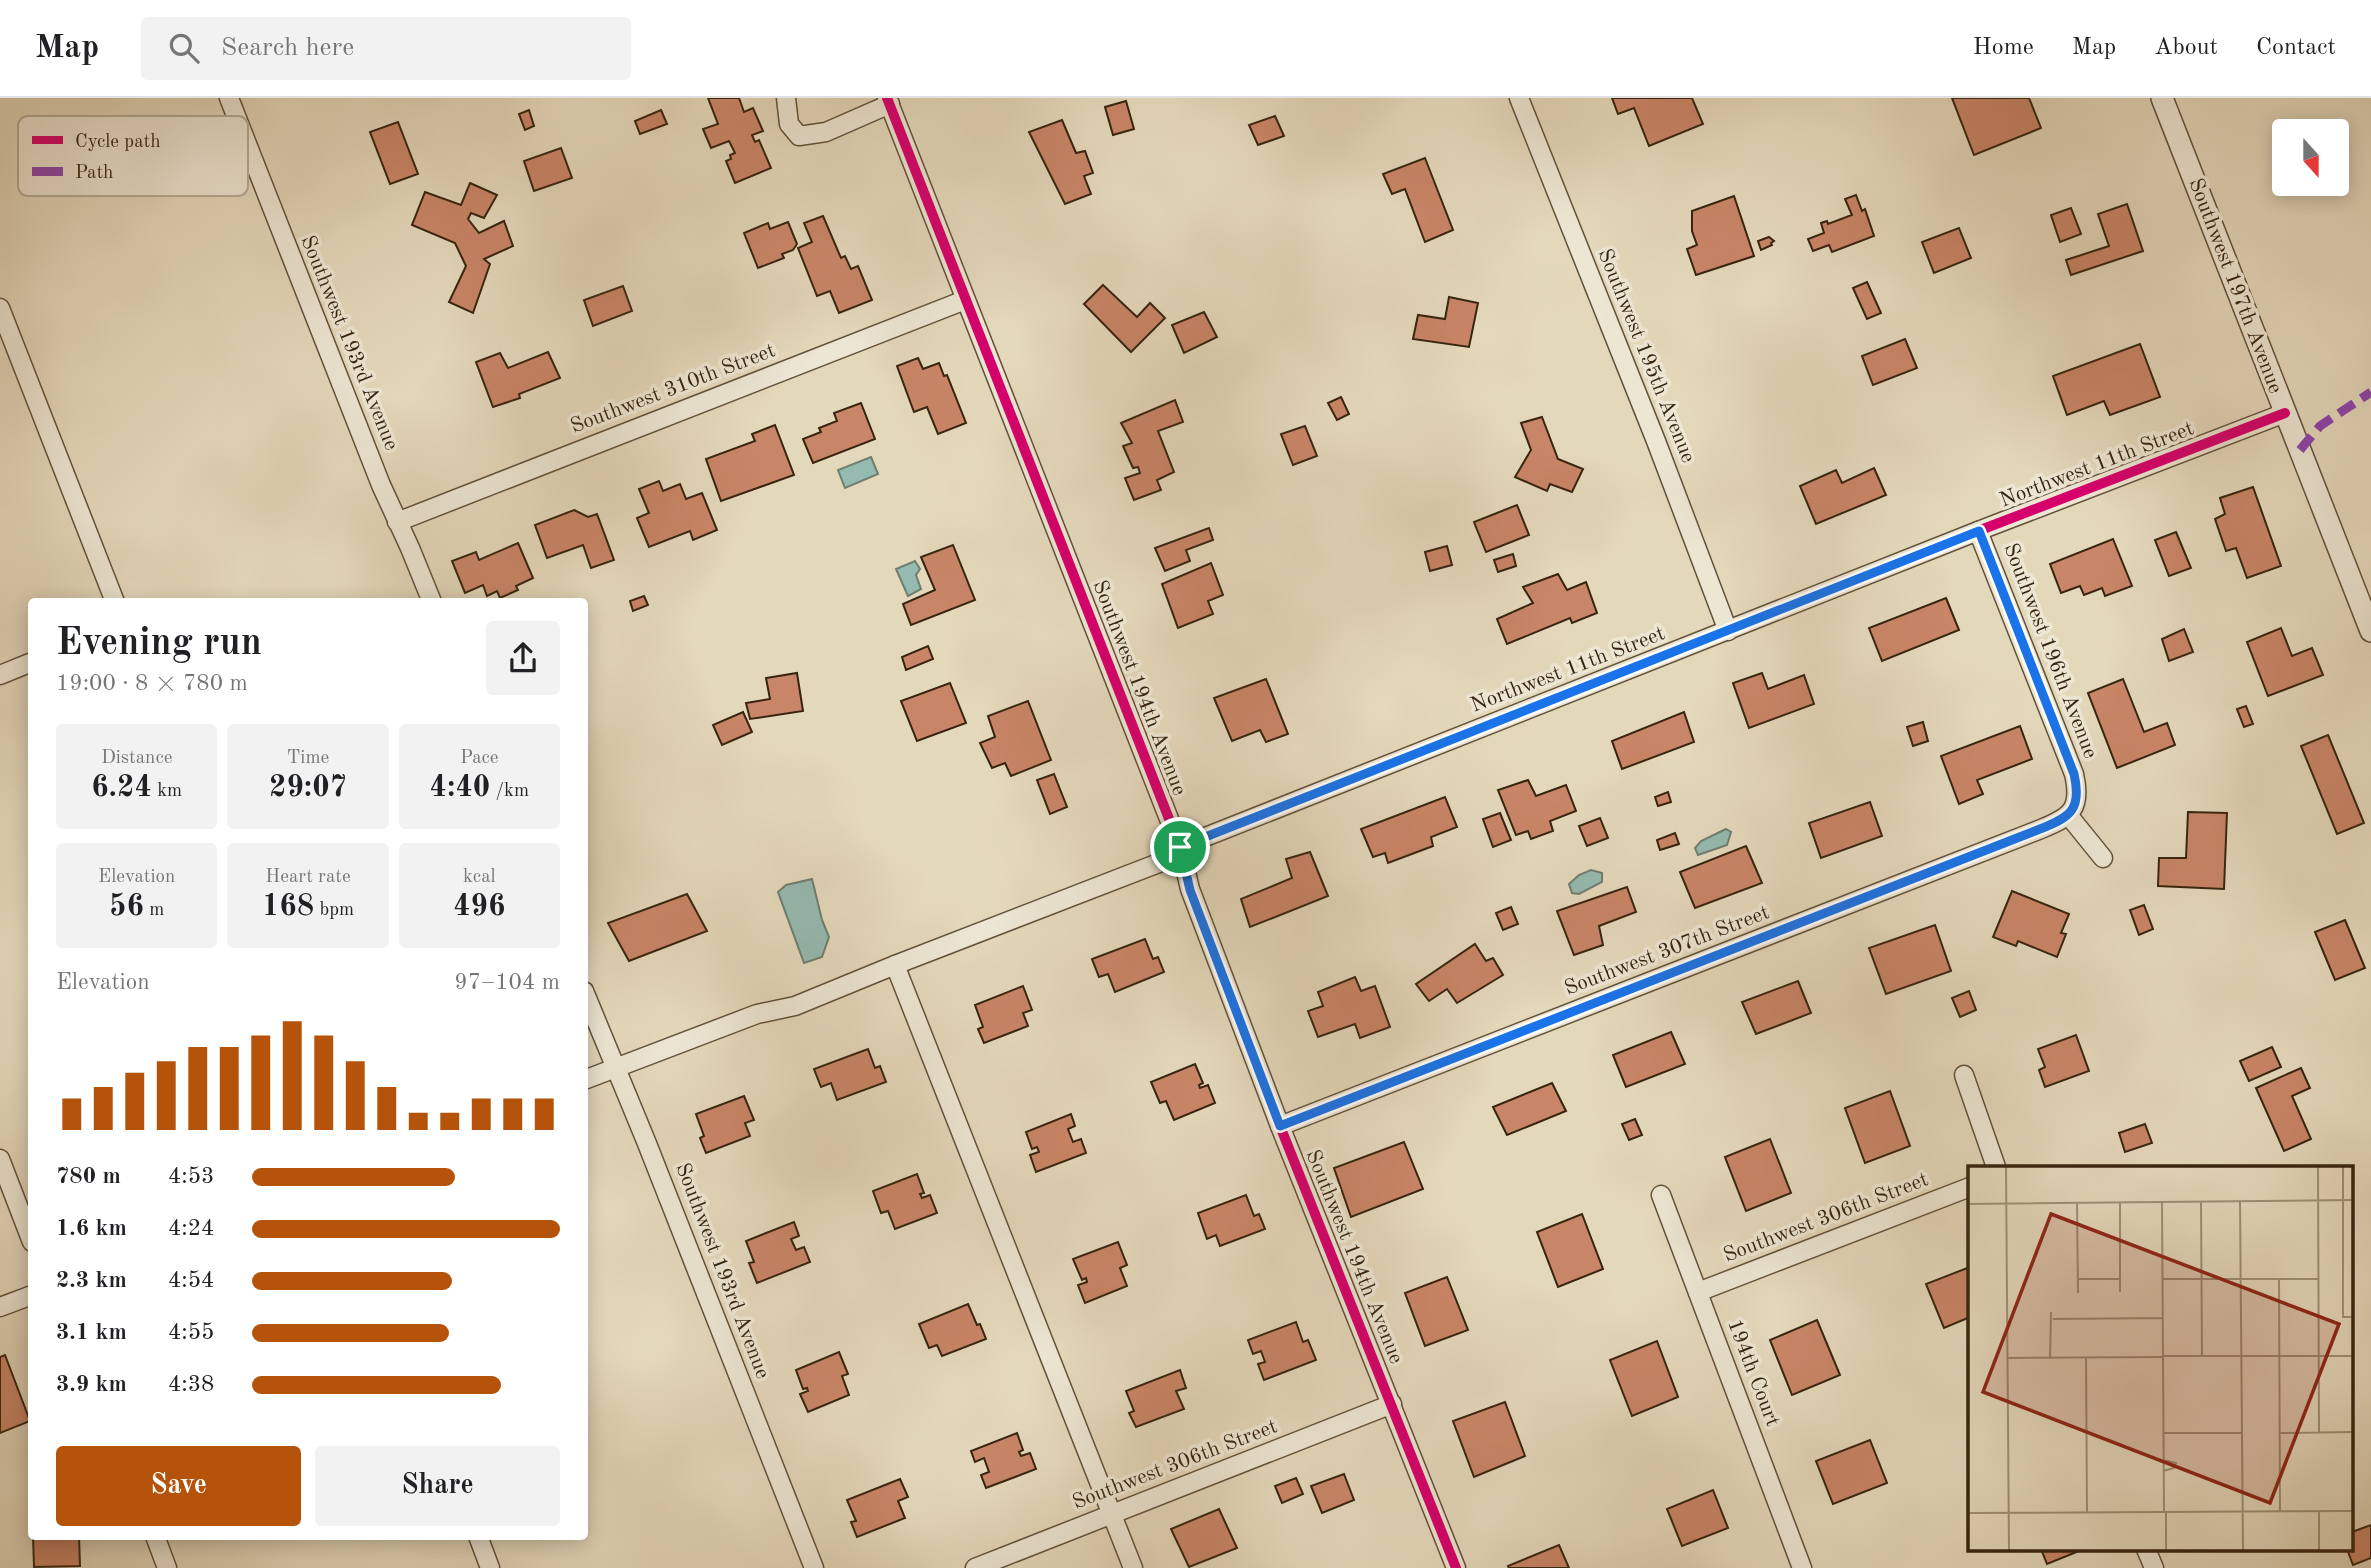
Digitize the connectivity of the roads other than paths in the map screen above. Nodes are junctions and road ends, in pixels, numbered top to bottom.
1 (229, 98) edge
2 (786, 98) edge
3 (1519, 98) edge
4 (2162, 98) edge
5 (888, 101) edge
6 (236, 116) edge
7 (248, 146) edge
8 (965, 300) junction
9 (0, 307) edge
10 (2285, 413) junction
11 (397, 522) junction
12 (1979, 531) junction
13 (113, 598) edge
14 (430, 598) edge
15 (1728, 631) junction
16 (2371, 631) edge
17 (28, 664) edge
18 (0, 674) edge
19 (2068, 816) junction
20 (1181, 851) junction
21 (2103, 858) dead end
22 (895, 965) junction
23 (588, 1000) edge
24 (617, 1068) junction
25 (1964, 1075) dead end
26 (588, 1079) edge
27 (1280, 1126) junction
28 (0, 1158) edge
29 (1996, 1166) edge
30 (1968, 1187) edge
31 (1661, 1195) dead end
32 (28, 1232) edge
33 (1698, 1293) junction
34 (28, 1296) edge
35 (0, 1307) edge
36 (1392, 1405) junction
37 (1112, 1514) junction
38 (156, 1540) edge
39 (480, 1540) edge
40 (2146, 1550) edge
41 (167, 1568) edge
42 (491, 1568) edge
43 (814, 1568) edge
44 (975, 1568) edge
45 (1133, 1568) edge
46 (1456, 1568) edge
47 (1802, 1568) edge
48 (2154, 1568) edge

1 - 6 street, Southwest 193rd Avenue
2 - 5 street
3 - 15 street, Southwest 195th Avenue
4 - 10 street, Southwest 197th Avenue
5 - 8 street, Southwest 194th Avenue
7 - 11 street, Southwest 193rd Avenue
8 - 11 street, Southwest 310th Street
8 - 20 street, Southwest 194th Avenue
9 - 13 street
10 - 12 street, Northwest 11th Street
10 - 16 street, Southwest 197th Avenue
11 - 14 street, Southwest 193rd Avenue
12 - 15 street, Northwest 11th Street
12 - 19 street, Southwest 196th Avenue
15 - 20 street, Northwest 11th Street
17 - 18 street
19 - 21 street
19 - 27 street, Southwest 307th Street
20 - 22 street, Northwest 11th Street
20 - 27 street, Southwest 194th Avenue
22 - 24 street, Northwest 11th Street
22 - 37 street
23 - 24 street, Southwest 193rd Avenue
24 - 26 street, Northwest 11th Street
24 - 43 street, Southwest 193rd Avenue
25 - 29 street
27 - 36 street, Southwest 194th Avenue
28 - 32 street
30 - 33 street, Southwest 306th Street
31 - 33 street, 194th Court
33 - 47 street, 194th Court
34 - 35 street
36 - 37 street, Southwest 306th Street
36 - 46 street, Southwest 194th Avenue
37 - 44 street, Southwest 306th Street
37 - 45 street
38 - 41 street
39 - 42 street
40 - 48 street

